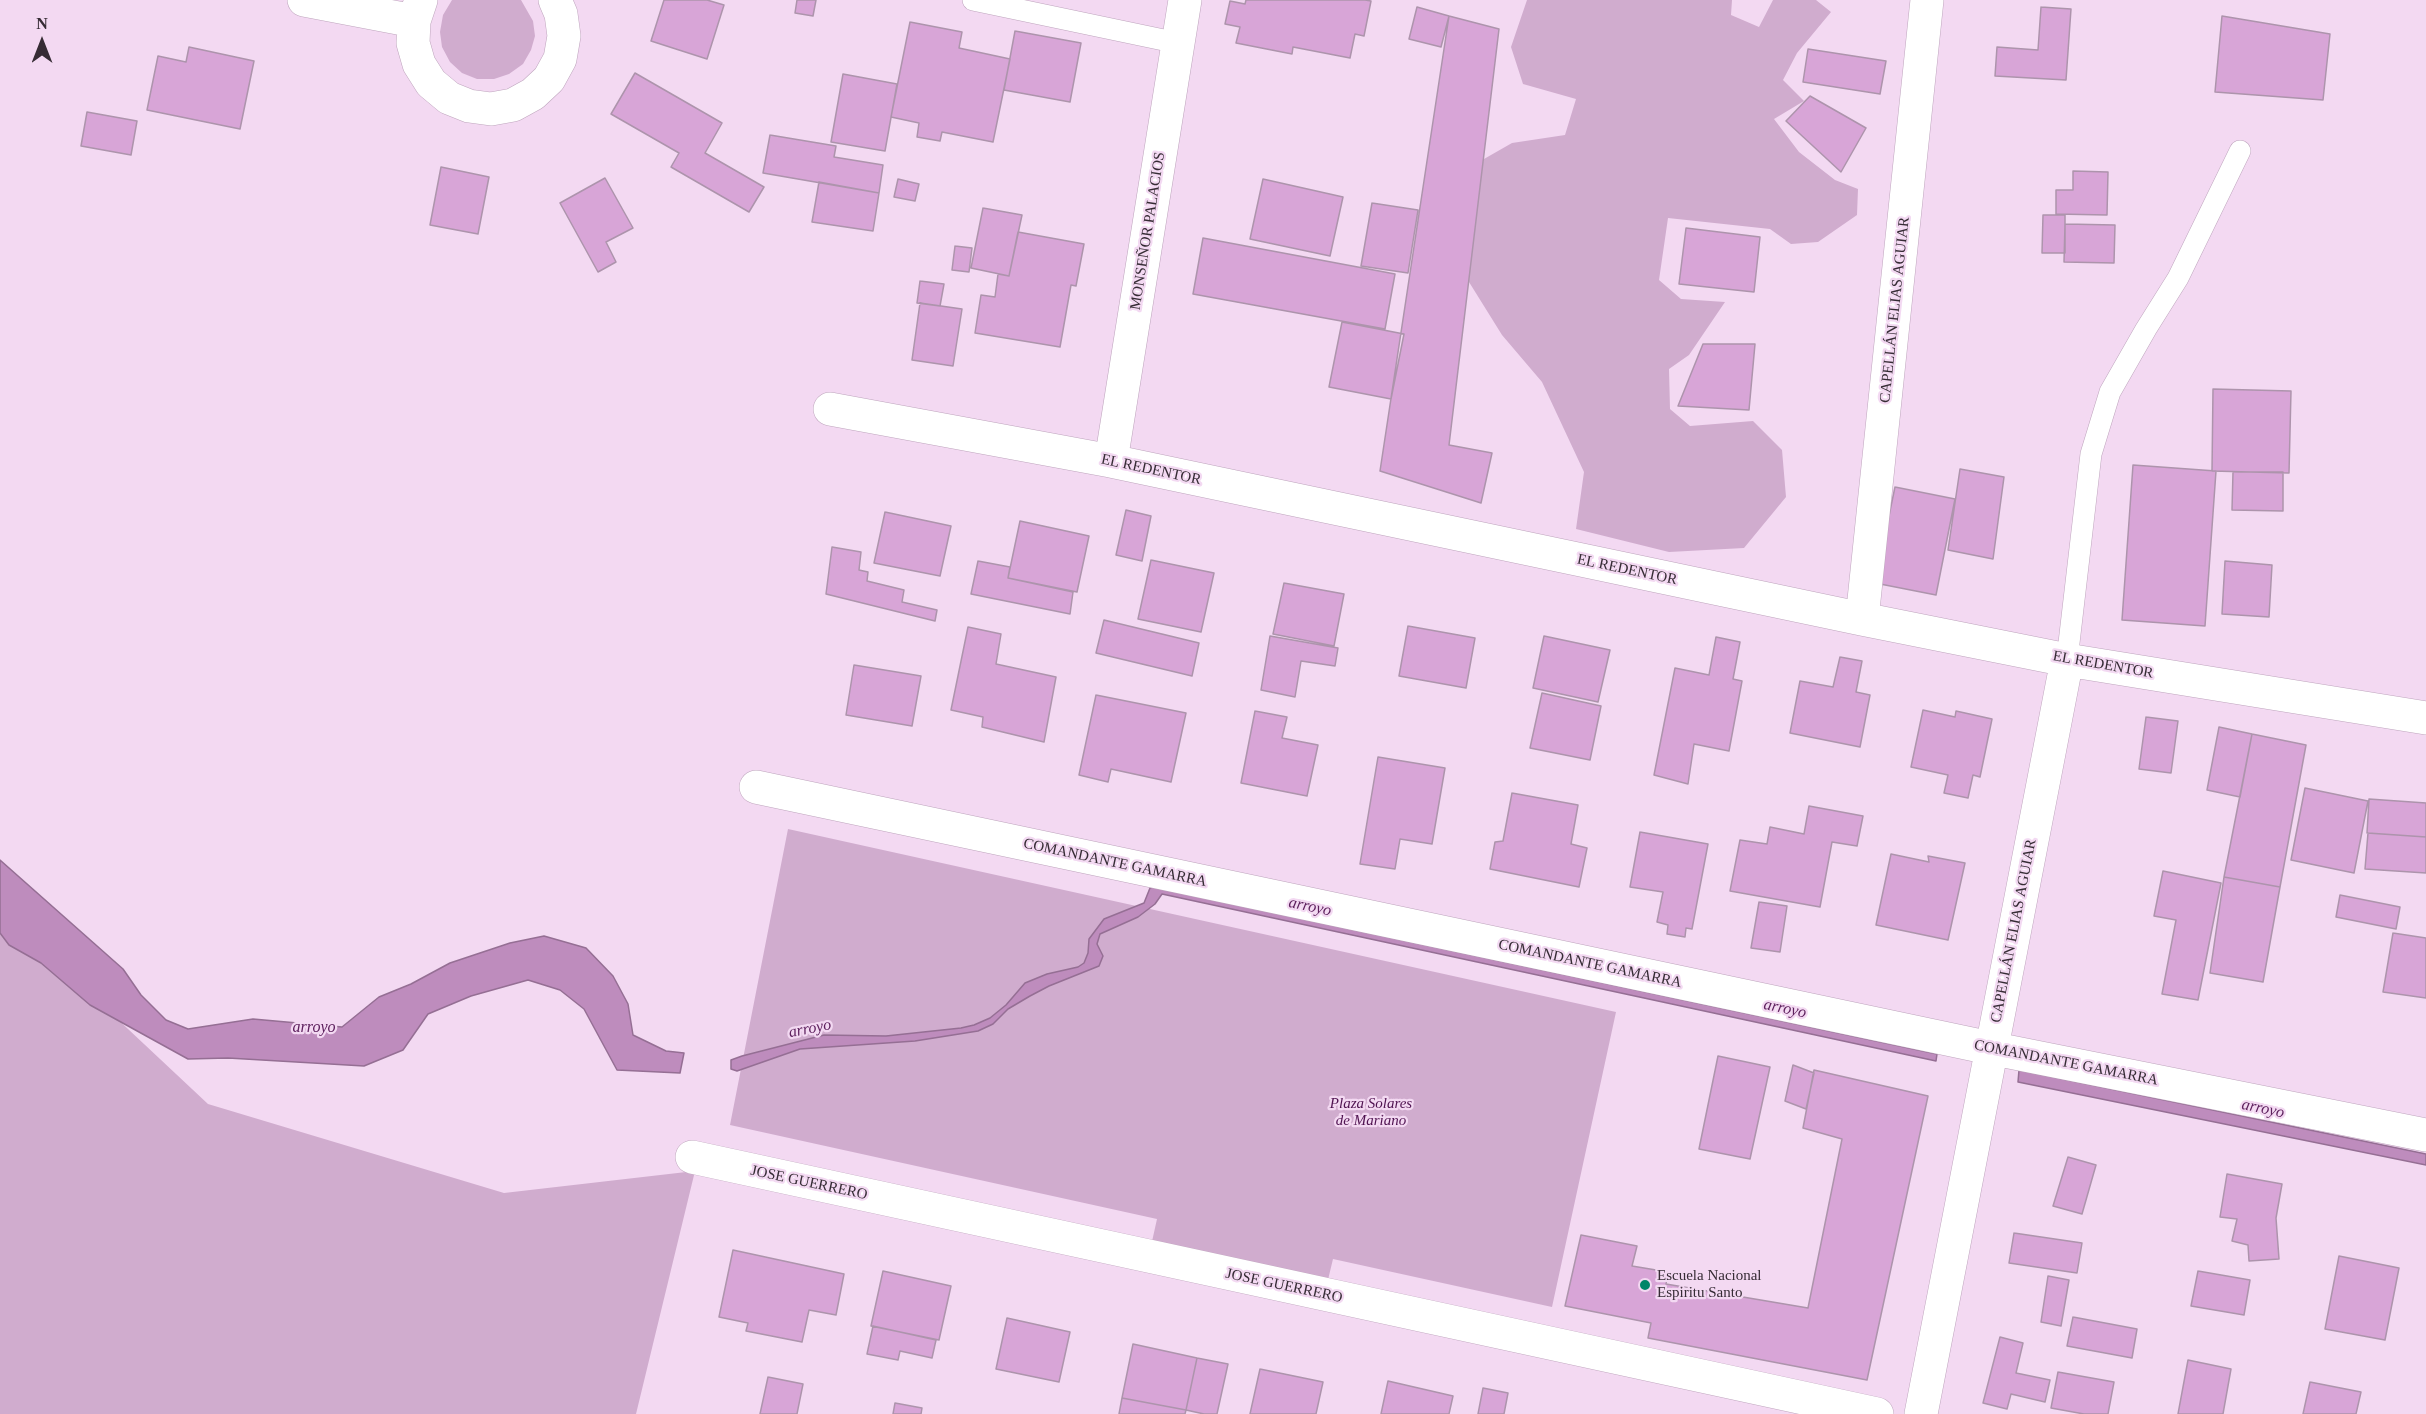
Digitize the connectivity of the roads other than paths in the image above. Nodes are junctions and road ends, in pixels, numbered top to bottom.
1 (304, 0) edge
2 (555, 0) edge
3 (973, 0) edge
4 (1185, 0) edge
5 (1928, 0) edge
6 (417, 10) edge
7 (1178, 43) junction
8 (2240, 151) dead end
9 (830, 409) dead end
10 (1111, 461) junction
11 (1862, 619) junction
12 (2067, 660) junction
13 (2426, 718) edge
14 (756, 787) dead end
15 (1990, 1048) junction
16 (2426, 1136) edge
17 (692, 1157) dead end
18 (1877, 1414) edge
19 (1920, 1414) edge

1 - 6 street
2 - 6 street
3 - 7 lane
4 - 7 street, MONSEÑOR PALACIOS
5 - 11 street, CAPELLÁN ELIAS AGUIAR
7 - 10 street, MONSEÑOR PALACIOS
8 - 12 lane
9 - 10 street, EL REDENTOR
10 - 11 street, EL REDENTOR
11 - 12 street, EL REDENTOR
12 - 13 street, EL REDENTOR
12 - 15 street, CAPELLÁN ELIAS AGUIAR
14 - 15 street, COMANDANTE GAMARRA
15 - 16 street, COMANDANTE GAMARRA
15 - 19 street, CAPELLÁN ELIAS AGUIAR
17 - 18 street, JOSE GUERRERO

